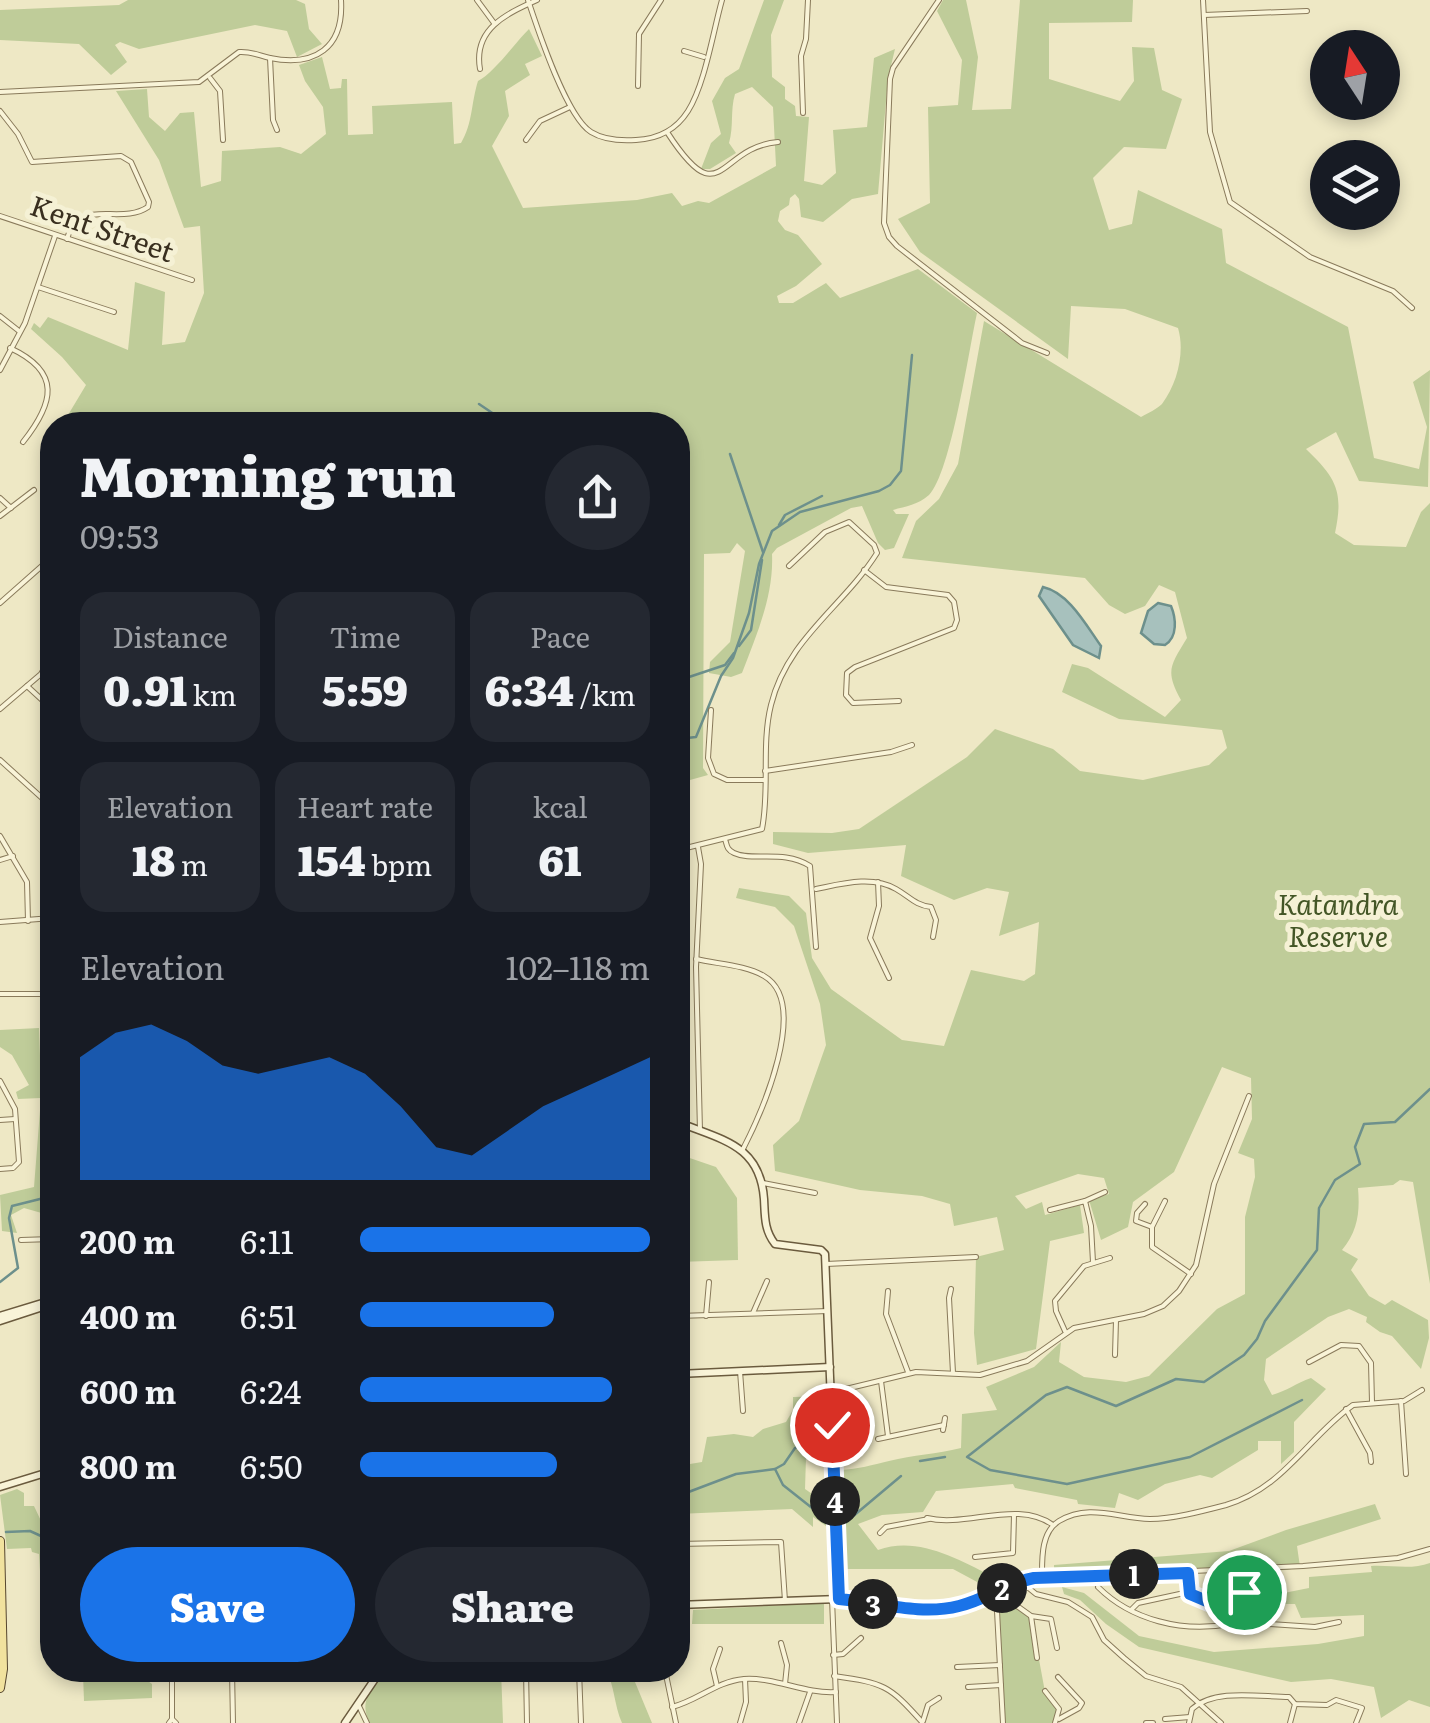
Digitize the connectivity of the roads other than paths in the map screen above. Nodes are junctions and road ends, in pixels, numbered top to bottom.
1 (341, 0) edge
2 (477, 0) edge
3 (538, 0) edge
4 (661, 0) edge
5 (722, 0) edge
6 (808, 0) edge
7 (939, 0) edge
8 (1203, 0) edge
9 (528, 2) edge
10 (1301, 4) dead end
11 (1204, 14) junction
12 (494, 23) junction
13 (684, 51) dead end
14 (270, 58) junction
15 (706, 58) junction
16 (480, 69) dead end
17 (209, 76) junction
18 (638, 86) dead end
19 (0, 92) edge
20 (570, 107) junction
21 (0, 111) edge
22 (802, 113) dead end
23 (278, 130) dead end
24 (667, 132) junction
25 (593, 133) junction
26 (223, 140) dead end
27 (526, 140) dead end
28 (589, 141) dead end
29 (778, 142) dead end
30 (0, 216) edge
31 (56, 234) junction
32 (67, 238) junction
33 (192, 280) dead end
34 (38, 287) junction
35 (1412, 308) dead end
36 (114, 312) dead end
37 (0, 316) edge
38 (19, 331) junction
39 (10, 348) junction
40 (1047, 353) dead end
41 (0, 368) edge
42 (41, 412) edge
43 (40, 414) edge
44 (23, 442) dead end
45 (34, 490) dead end
46 (0, 498) edge
47 (10, 508) junction
48 (0, 516) edge
49 (788, 566) dead end
50 (40, 567) edge
51 (864, 570) junction
52 (0, 602) edge
53 (40, 675) edge
54 (27, 686) junction
55 (40, 698) edge
56 (899, 701) dead end
57 (0, 709) edge
58 (711, 710) dead end
59 (912, 745) dead end
60 (0, 760) edge
61 (765, 772) junction
62 (764, 780) junction
63 (40, 797) edge
64 (0, 836) edge
65 (725, 839) junction
66 (698, 847) junction
67 (690, 848) edge
68 (13, 856) junction
69 (0, 860) edge
70 (878, 882) junction
71 (814, 889) junction
72 (40, 920) edge
73 (28, 921) junction
74 (0, 922) edge
75 (933, 937) dead end
76 (816, 947) dead end
77 (696, 959) junction
78 (889, 978) dead end
79 (0, 994) edge
80 (40, 994) edge
81 (0, 1081) edge
82 (1249, 1096) dead end
83 (16, 1119) junction
84 (0, 1120) edge
85 (690, 1127) edge
86 (700, 1131) junction
87 (743, 1149) junction
88 (0, 1170) edge
89 (763, 1183) junction
90 (1106, 1192) dead end
91 (815, 1193) dead end
92 (1085, 1200) junction
93 (1164, 1202) dead end
94 (1144, 1204) dead end
95 (1050, 1210) dead end
96 (1152, 1227) junction
97 (40, 1239) edge
98 (21, 1240) dead end
99 (976, 1257) dead end
100 (1110, 1258) dead end
101 (1093, 1262) junction
102 (826, 1264) junction
103 (1191, 1274) junction
104 (767, 1281) dead end
105 (709, 1282) dead end
106 (951, 1288) dead end
107 (888, 1291) dead end
108 (40, 1306) edge
109 (40, 1307) edge
110 (828, 1310) junction
111 (753, 1313) junction
112 (690, 1316) edge
113 (706, 1316) junction
114 (0, 1319) edge
115 (1116, 1320) junction
116 (1066, 1332) junction
117 (1115, 1355) dead end
118 (1309, 1362) dead end
119 (830, 1367) junction
120 (740, 1371) junction
121 (690, 1373) edge
122 (908, 1373) junction
123 (952, 1374) junction
124 (881, 1380) junction
125 (831, 1389) junction
126 (1422, 1390) dead end
127 (1401, 1401) junction
128 (1372, 1402) junction
129 (1346, 1410) junction
130 (743, 1411) dead end
131 (944, 1424) dead end
132 (888, 1436) junction
133 (878, 1439) dead end
134 (1371, 1462) dead end
135 (1406, 1474) dead end
136 (40, 1475) edge
137 (0, 1487) edge
138 (1014, 1516) junction
139 (1053, 1526) junction
140 (880, 1532) dead end
141 (0, 1541) edge
142 (690, 1544) edge
143 (1430, 1548) edge
144 (974, 1557) dead end
145 (1188, 1573) junction
146 (1042, 1577) junction
147 (1020, 1580) junction
148 (1098, 1587) dead end
149 (1261, 1591) dead end
150 (1189, 1592) junction
151 (992, 1594) junction
152 (835, 1599) junction
153 (785, 1601) junction
154 (1209, 1602) junction
155 (690, 1605) edge
156 (996, 1605) junction
157 (1131, 1610) junction
158 (1235, 1614) junction
159 (1031, 1616) junction
160 (1339, 1622) dead end
161 (861, 1638) dead end
162 (781, 1643) dead end
163 (1057, 1648) dead end
164 (720, 1649) dead end
165 (834, 1654) junction
166 (1038, 1658) dead end
167 (957, 1666) dead end
168 (1000, 1666) junction
169 (834, 1676) junction
170 (1058, 1677) dead end
171 (744, 1679) junction
172 (172, 1682) edge
173 (232, 1682) edge
174 (373, 1682) edge
175 (526, 1682) edge
176 (580, 1682) edge
177 (668, 1682) edge
178 (785, 1684) junction
179 (1000, 1685) junction
180 (718, 1686) junction
181 (0, 1688) edge
182 (968, 1688) dead end
183 (1045, 1691) dead end
184 (810, 1692) junction
185 (836, 1692) junction
186 (939, 1698) dead end
187 (358, 1704) junction
188 (1197, 1704) junction
189 (1295, 1704) junction
190 (672, 1707) junction
191 (1165, 1720) dead end
192 (1057, 1721) edge
193 (1188, 1721) edge
194 (171, 1722) edge
195 (160, 1723) edge
196 (233, 1723) edge
197 (345, 1723) edge
198 (366, 1723) edge
199 (527, 1723) edge
200 (580, 1723) edge
201 (676, 1723) edge
202 (740, 1723) edge
203 (799, 1723) edge
204 (838, 1723) edge
205 (922, 1723) edge
206 (1002, 1723) edge
207 (1221, 1723) edge
208 (1290, 1723) edge
209 (1356, 1723) edge

1 - 14 street
2 - 12 street
3 - 9 street
4 - 18 street
5 - 15 street
6 - 22 street
7 - 40 street
8 - 11 street
9 - 12 street
9 - 20 street
10 - 11 street
11 - 35 street
12 - 16 street
13 - 15 street
14 - 17 street
14 - 23 street
15 - 24 street
17 - 19 street
17 - 26 street
20 - 25 street
20 - 27 street
21 - 32 street
24 - 25 street
24 - 29 street
25 - 28 street
30 - 31 street, Kent Street
31 - 32 street, Kent Street
31 - 34 street
32 - 33 street, Kent Street
34 - 36 street
34 - 38 street
37 - 38 street
38 - 39 street
39 - 41 street
39 - 42 street
43 - 44 street
45 - 47 street
46 - 47 street
47 - 48 street
49 - 51 street
50 - 52 street
51 - 56 street
51 - 61 street
53 - 54 street
54 - 55 street
54 - 57 street
58 - 62 street
59 - 61 street
60 - 63 street
61 - 62 street
62 - 65 street
64 - 68 street
65 - 66 street
65 - 71 street
66 - 67 street
66 - 77 street
68 - 69 street
68 - 73 street
70 - 71 street
70 - 75 street
70 - 78 street
71 - 76 street
72 - 73 street
73 - 74 street
77 - 86 street
77 - 87 street
79 - 80 street
81 - 83 street
82 - 103 street
83 - 84 street
83 - 88 street
85 - 86 street
86 - 87 street
87 - 89 street
89 - 91 street
89 - 102 street
90 - 92 street
92 - 95 street
92 - 101 street
93 - 96 street
94 - 96 street
96 - 103 street
97 - 98 street
99 - 102 street
100 - 101 street
101 - 116 street
102 - 110 street
103 - 115 street
104 - 111 street
105 - 113 street
106 - 123 street
107 - 122 street
108 - 114 street
109 - 114 street
110 - 111 street
110 - 119 street
111 - 113 street
112 - 113 street
115 - 116 street
115 - 117 street
116 - 123 street
118 - 128 street
119 - 120 street
119 - 125 street
120 - 121 street
120 - 130 street
122 - 123 street
122 - 124 street
124 - 125 street
124 - 132 street
125 - 152 street
126 - 127 street
127 - 128 street
127 - 135 street
128 - 129 street
129 - 134 street
129 - 139 street
131 - 132 street
132 - 133 street
136 - 137 street
138 - 139 street
138 - 140 street
138 - 144 street
139 - 146 street
141 - 181 main road
142 - 153 street
143 - 145 street
145 - 146 street
145 - 150 street
146 - 147 street
147 - 151 street
147 - 188 street
148 - 157 street
149 - 154 street
150 - 154 street
150 - 157 street
151 - 152 street
151 - 156 street
152 - 153 street
152 - 165 street
153 - 155 street
154 - 158 street
156 - 159 street
156 - 168 street
157 - 158 street
158 - 160 street
159 - 163 street
159 - 166 street
161 - 165 street
162 - 178 street
164 - 180 street
165 - 169 street
167 - 168 street
168 - 179 street
169 - 185 street
169 - 205 street
170 - 192 street
171 - 178 street
171 - 180 street
171 - 202 street
172 - 194 street
173 - 196 street
174 - 187 street
175 - 199 street
176 - 200 street
177 - 190 street
178 - 184 street
179 - 182 street
179 - 206 street
180 - 190 street
183 - 192 street
184 - 185 street
184 - 203 street
185 - 204 street
186 - 205 street
187 - 197 street
187 - 198 street
188 - 189 street
188 - 193 street
188 - 207 street
189 - 208 street
189 - 209 street
190 - 201 street
191 - 193 street
194 - 195 street

